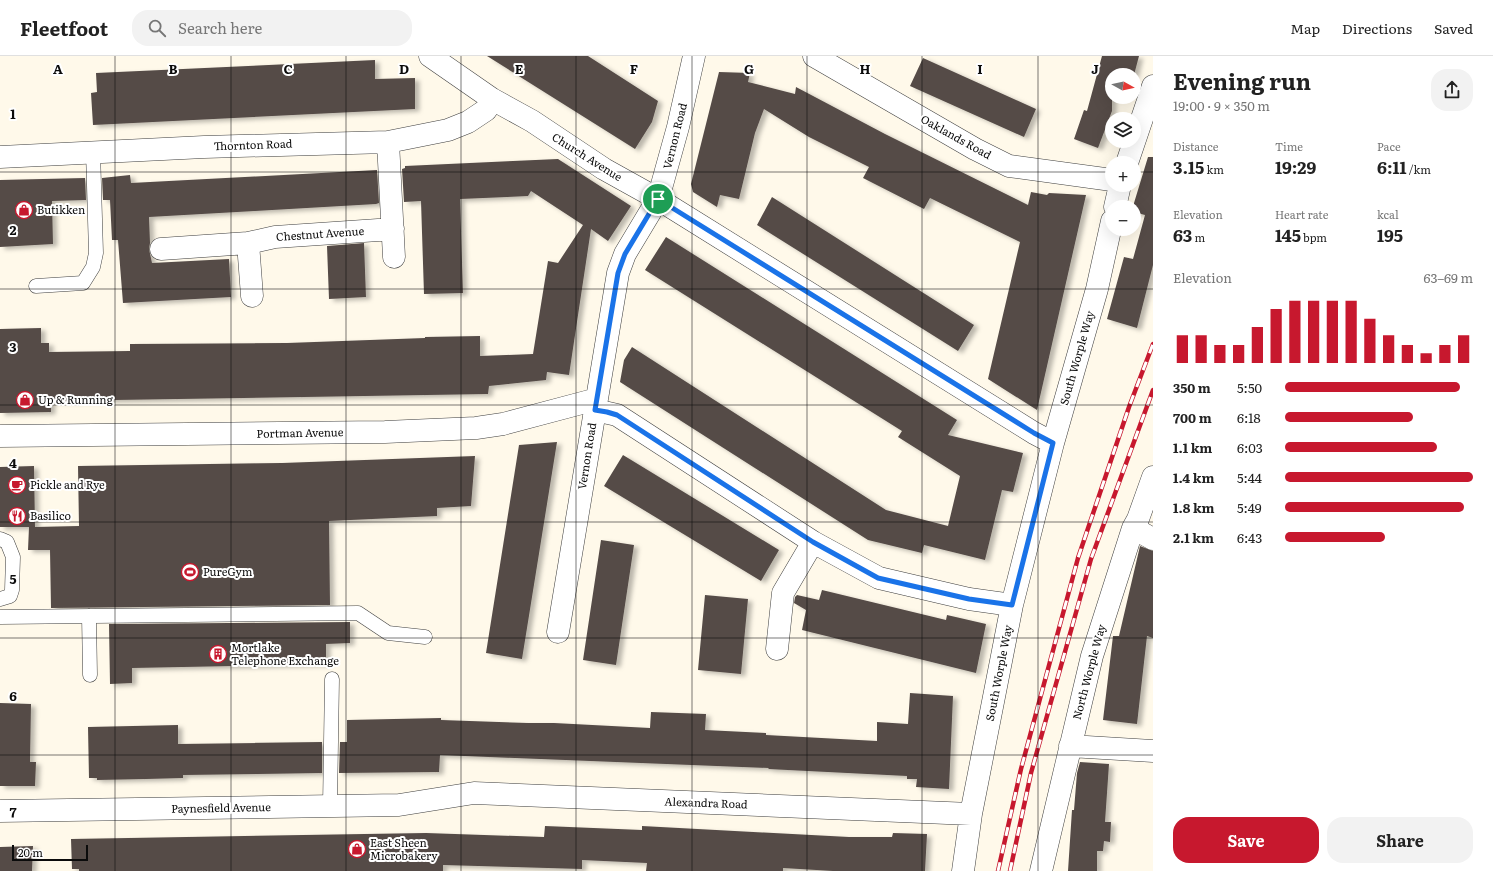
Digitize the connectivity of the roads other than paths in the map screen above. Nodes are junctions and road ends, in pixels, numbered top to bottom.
1 (430, 56) edge
2 (694, 56) edge
3 (814, 56) edge
4 (1153, 86) edge
5 (492, 98) junction
6 (388, 142) junction
7 (93, 151) junction
8 (1129, 156) edge
9 (0, 157) edge
10 (1105, 179) edge
11 (658, 199) junction
12 (393, 229) junction
13 (1109, 236) edge
14 (248, 243) junction
15 (161, 249) dead end
16 (394, 257) dead end
17 (36, 286) dead end
18 (252, 296) dead end
19 (596, 405) junction
20 (0, 436) edge
21 (1053, 443) junction
22 (1153, 477) edge
23 (1133, 528) junction
24 (1153, 539) edge
25 (0, 540) edge
26 (813, 542) junction
27 (0, 599) edge
28 (1012, 605) junction
29 (89, 616) junction
30 (0, 617) edge
31 (558, 632) dead end
32 (425, 637) dead end
33 (777, 649) dead end
34 (90, 675) dead end
35 (332, 679) dead end
36 (1070, 746) junction
37 (1153, 751) edge
38 (441, 798) joint
39 (330, 806) junction
40 (0, 810) edge
41 (971, 814) junction
42 (963, 871) edge
43 (1042, 871) edge

1 - 5 street, Church Avenue
2 - 11 street, Vernon Road
3 - 10 street, Oaklands Road
4 - 8 street
5 - 6 street, Thornton Road
5 - 11 street, Church Avenue
6 - 7 street, Thornton Road
6 - 12 street
7 - 9 street, Thornton Road
7 - 17 lane
11 - 19 street, Vernon Road
11 - 21 street, Church Avenue
12 - 14 street, Chestnut Avenue
12 - 16 street
13 - 21 street, South Worple Way
14 - 15 street, Chestnut Avenue
14 - 18 street
19 - 20 street, Portman Avenue
19 - 26 street
19 - 31 street, Vernon Road
21 - 28 street, South Worple Way
22 - 23 street, North Worple Way
23 - 24 street
23 - 36 street, North Worple Way
25 - 27 lane
26 - 28 street
26 - 33 street
28 - 41 street, South Worple Way
29 - 30 lane
29 - 32 lane
29 - 34 lane
35 - 39 lane
36 - 37 street
36 - 43 street, North Worple Way
38 - 39 street, Paynesfield Avenue
38 - 41 street, Alexandra Road
39 - 40 street, Paynesfield Avenue
41 - 42 street, South Worple Way

